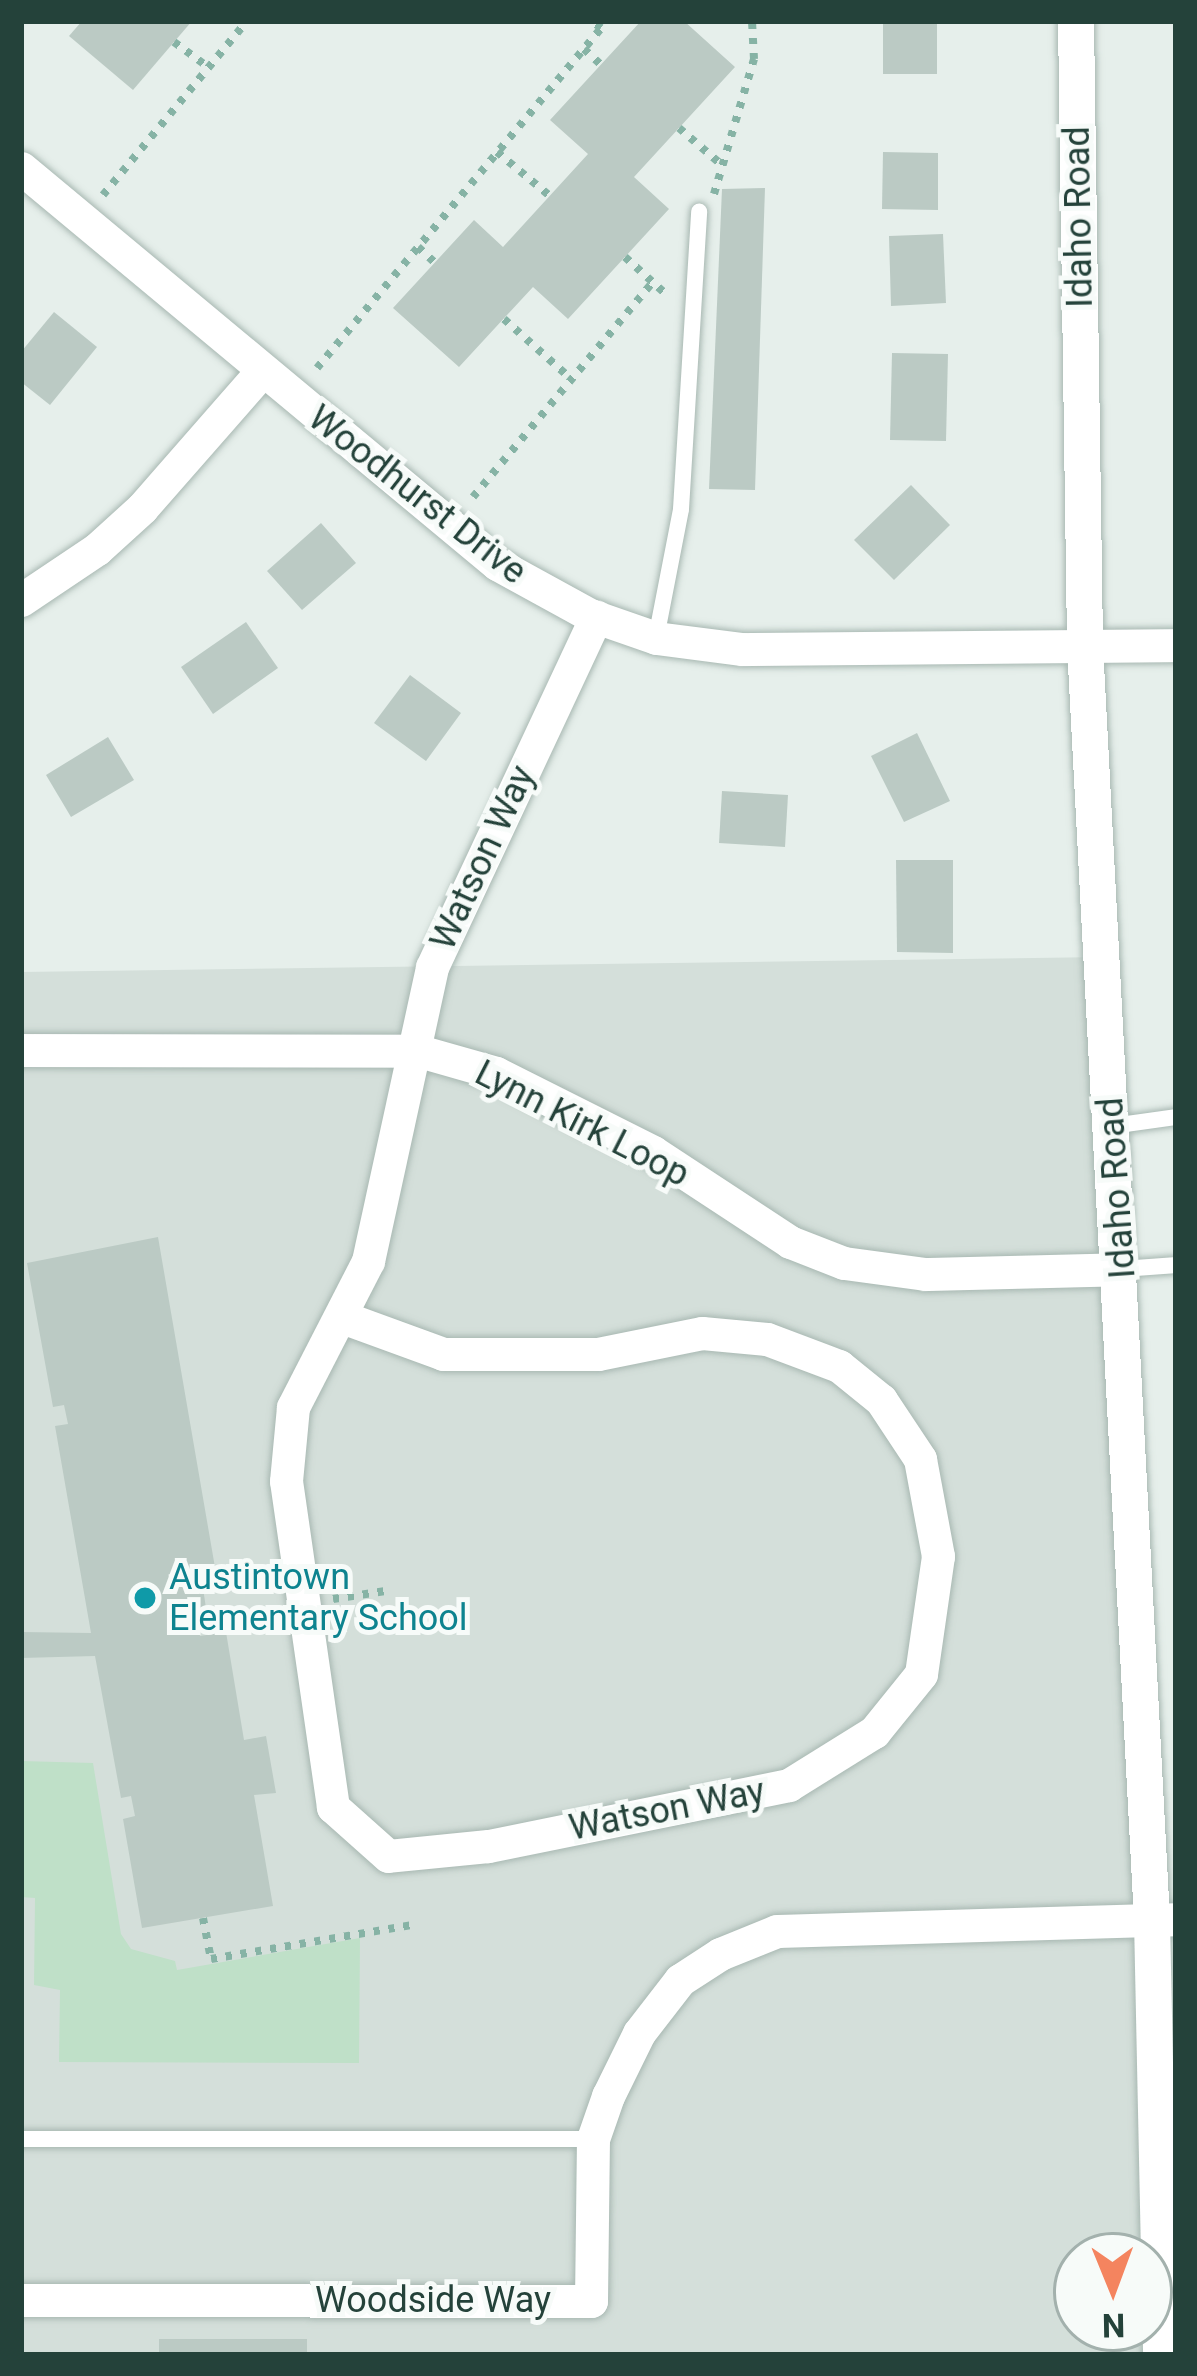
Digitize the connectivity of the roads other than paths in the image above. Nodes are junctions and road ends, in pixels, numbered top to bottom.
1 (1076, 21) edge
2 (21, 168) edge
3 (699, 212) road end
4 (262, 371) junction
5 (21, 600) edge
6 (596, 617) junction
7 (656, 638) junction
8 (1176, 645) edge
9 (1085, 646) junction
10 (418, 1051) junction
11 (21, 1052) edge
12 (1176, 1117) edge
13 (1112, 1126) junction
14 (1176, 1265) edge
15 (1123, 1269) junction
16 (342, 1317) junction
17 (1164, 1920) edge
18 (21, 2139) edge
19 (593, 2139) junction
20 (1166, 2232) edge
21 (21, 2300) edge

1 - 9 street, Idaho Road
2 - 4 street, Woodhurst Drive
3 - 7 lane
4 - 5 street
4 - 6 street, Woodhurst Drive
6 - 7 street, Woodhurst Drive
6 - 10 street, Watson Way
7 - 9 street, Woodhurst Drive
8 - 9 street, Woodhurst Drive
9 - 13 street, Idaho Road
10 - 11 street, Lynn Kirk Loop
10 - 15 street, Lynn Kirk Loop
10 - 16 street, Watson Way
12 - 13 lane
13 - 15 street, Idaho Road
14 - 15 lane
15 - 17 street, Idaho Road
16 - 16 street, Watson Way
17 - 19 street, Woodside Way
17 - 20 street, Idaho Road
18 - 19 lane
19 - 21 street, Woodside Way

